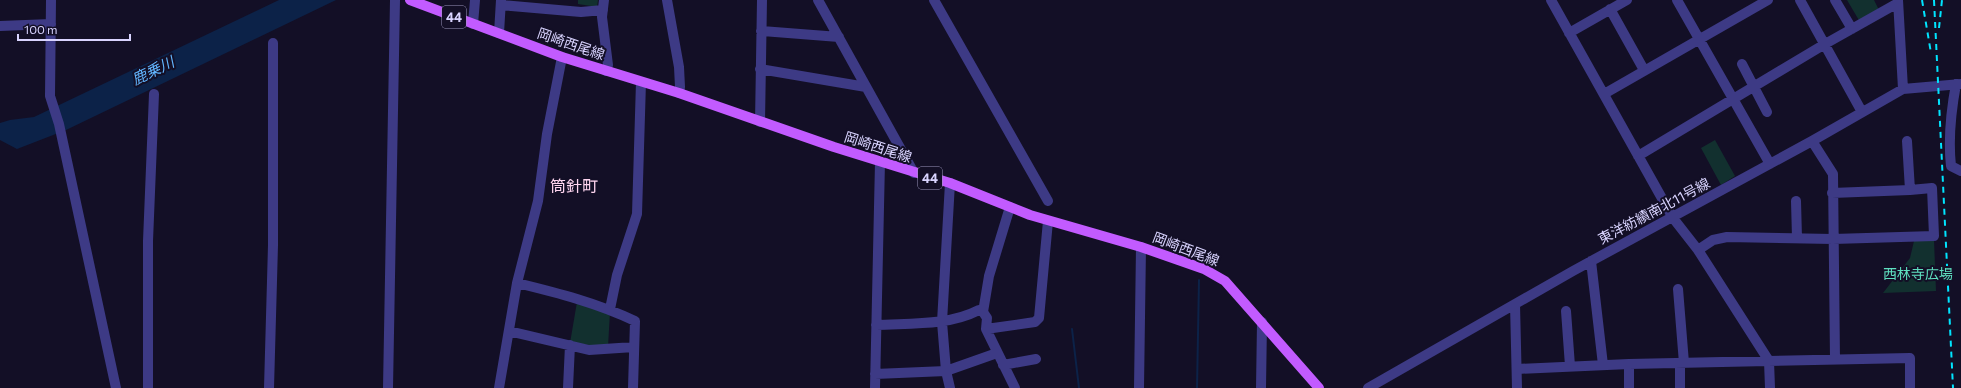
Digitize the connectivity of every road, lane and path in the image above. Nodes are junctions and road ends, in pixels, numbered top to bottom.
1 (51, 0) edge
2 (395, 0) edge
3 (410, 0) edge
4 (475, 0) edge
5 (667, 0) edge
6 (762, 0) edge
7 (818, 0) edge
8 (934, 0) edge
9 (1550, 0) edge
10 (1627, 0) edge
11 (1678, 0) edge
12 (1768, 0) edge
13 (1800, 0) edge
14 (1835, 0) edge
15 (1898, 2) edge
16 (501, 3) edge
17 (603, 5) edge
18 (1610, 9) junction
19 (50, 24) junction
20 (473, 24) junction
21 (0, 26) edge
22 (1852, 29) junction
23 (762, 31) junction
24 (499, 33) junction
25 (1569, 33) junction
26 (839, 37) junction
27 (1700, 39) junction
28 (273, 43) dead end
29 (1825, 44) junction
30 (562, 57) junction
31 (1742, 64) dead end
32 (760, 68) junction
33 (1644, 70) junction
34 (606, 71) junction
35 (641, 82) junction
36 (1958, 84) edge
37 (866, 86) junction
38 (1753, 86) junction
39 (1903, 89) junction
40 (679, 93) junction
41 (154, 94) dead end
42 (1604, 94) junction
43 (1733, 98) junction
44 (1767, 112) dead end
45 (1862, 112) junction
46 (760, 122) junction
47 (1812, 141) junction
48 (1907, 141) dead end
49 (1638, 156) junction
50 (880, 162) junction
51 (1770, 164) junction
52 (1961, 171) edge
53 (914, 173) junction
54 (950, 183) junction
55 (1910, 190) junction
56 (1832, 193) junction
57 (1048, 201) dead end
58 (1796, 201) dead end
59 (1010, 207) junction
60 (1673, 218) junction
61 (1048, 221) junction
62 (1798, 238) junction
63 (1833, 239) junction
64 (1141, 247) junction
65 (1698, 250) junction
66 (1591, 261) junction
67 (517, 283) junction
68 (1678, 289) dead end
69 (1515, 304) junction
70 (610, 309) junction
71 (1566, 311) dead end
72 (983, 312) junction
73 (942, 322) junction
74 (1262, 322) junction
75 (876, 325) junction
76 (986, 329) junction
77 (509, 331) junction
78 (570, 345) junction
79 (634, 347) junction
80 (997, 353) junction
81 (1036, 360) dead end
82 (1835, 360) junction
83 (1769, 361) junction
84 (1682, 363) junction
85 (1629, 364) junction
86 (1003, 365) junction
87 (1603, 365) junction
88 (1570, 366) junction
89 (1517, 369) junction
90 (946, 371) junction
91 (875, 374) junction
92 (116, 388) edge
93 (148, 388) edge
94 (269, 388) edge
95 (388, 388) edge
96 (499, 388) edge
97 (568, 388) edge
98 (633, 388) edge
99 (874, 388) edge
100 (950, 388) edge
101 (1015, 388) edge
102 (1139, 388) edge
103 (1261, 388) edge
104 (1319, 388) edge
105 (1368, 388) edge
106 (1517, 388) edge
107 (1629, 388) edge
108 (1680, 388) edge
109 (1770, 388) edge
110 (1910, 388) edge

1 - 19 street
2 - 95 street
3 - 20 main road, 岡崎西尾線 / 44
4 - 20 street
5 - 40 street
6 - 23 street
7 - 26 street
8 - 57 street
9 - 25 street
10 - 18 street
11 - 27 street
12 - 27 street
13 - 29 street
14 - 22 street
15 - 22 street
15 - 39 street
16 - 17 street
16 - 24 street
17 - 34 street
18 - 25 street
18 - 33 street
19 - 21 street
19 - 92 street
20 - 24 main road, 岡崎西尾線 / 44
22 - 29 street
23 - 26 street
23 - 32 street
24 - 30 main road, 岡崎西尾線 / 44
25 - 42 street
26 - 37 street
27 - 33 street
27 - 43 street
28 - 94 street
29 - 38 street
29 - 45 street
30 - 34 main road, 岡崎西尾線 / 44
30 - 67 street
31 - 38 street
32 - 37 street
32 - 46 street
33 - 42 street
34 - 35 main road, 岡崎西尾線 / 44
35 - 40 main road, 岡崎西尾線 / 44
35 - 70 street
36 - 39 street, 東洋紡績南北11号線
36 - 52 street
37 - 53 street
38 - 43 street
38 - 44 street
39 - 45 street, 東洋紡績南北11号線
40 - 46 main road, 岡崎西尾線 / 44
41 - 93 street
42 - 49 street
43 - 49 street
43 - 51 street
45 - 47 street, 東洋紡績南北11号線
46 - 50 main road, 岡崎西尾線 / 44
47 - 51 street, 東洋紡績南北11号線
47 - 56 street
48 - 55 street
49 - 60 street
50 - 53 main road, 岡崎西尾線 / 44
50 - 75 street
51 - 60 street, 東洋紡績南北11号線
53 - 54 main road, 岡崎西尾線 / 44
54 - 59 main road, 岡崎西尾線 / 44
54 - 73 street
55 - 56 street
55 - 63 street
56 - 63 street
58 - 62 street
59 - 61 main road, 岡崎西尾線 / 44
59 - 72 street
60 - 65 street
60 - 66 street, 東洋紡績南北11号線
61 - 64 main road, 岡崎西尾線 / 44
61 - 76 street
62 - 63 street
62 - 65 street
63 - 82 street
64 - 74 main road, 岡崎西尾線 / 44
64 - 102 street
65 - 83 street
66 - 69 street, 東洋紡績南北11号線
66 - 87 street
67 - 70 street
67 - 77 street
68 - 84 street
69 - 89 street
69 - 105 street, 東洋紡績南北11号線
70 - 79 street
71 - 88 street
72 - 73 street
72 - 76 street
73 - 75 street
73 - 90 street
74 - 103 street
74 - 104 main road, 岡崎西尾線 / 44
75 - 91 street
76 - 80 street
77 - 78 street
77 - 96 street
78 - 79 street
78 - 97 street
79 - 98 street
80 - 86 street
80 - 90 street
81 - 86 street
82 - 83 street
82 - 110 street
83 - 84 street
83 - 109 street
84 - 85 street
84 - 108 street
85 - 87 street
85 - 107 street
86 - 101 street
87 - 88 street
88 - 89 street
89 - 106 street
90 - 91 street
90 - 100 street
91 - 99 street

